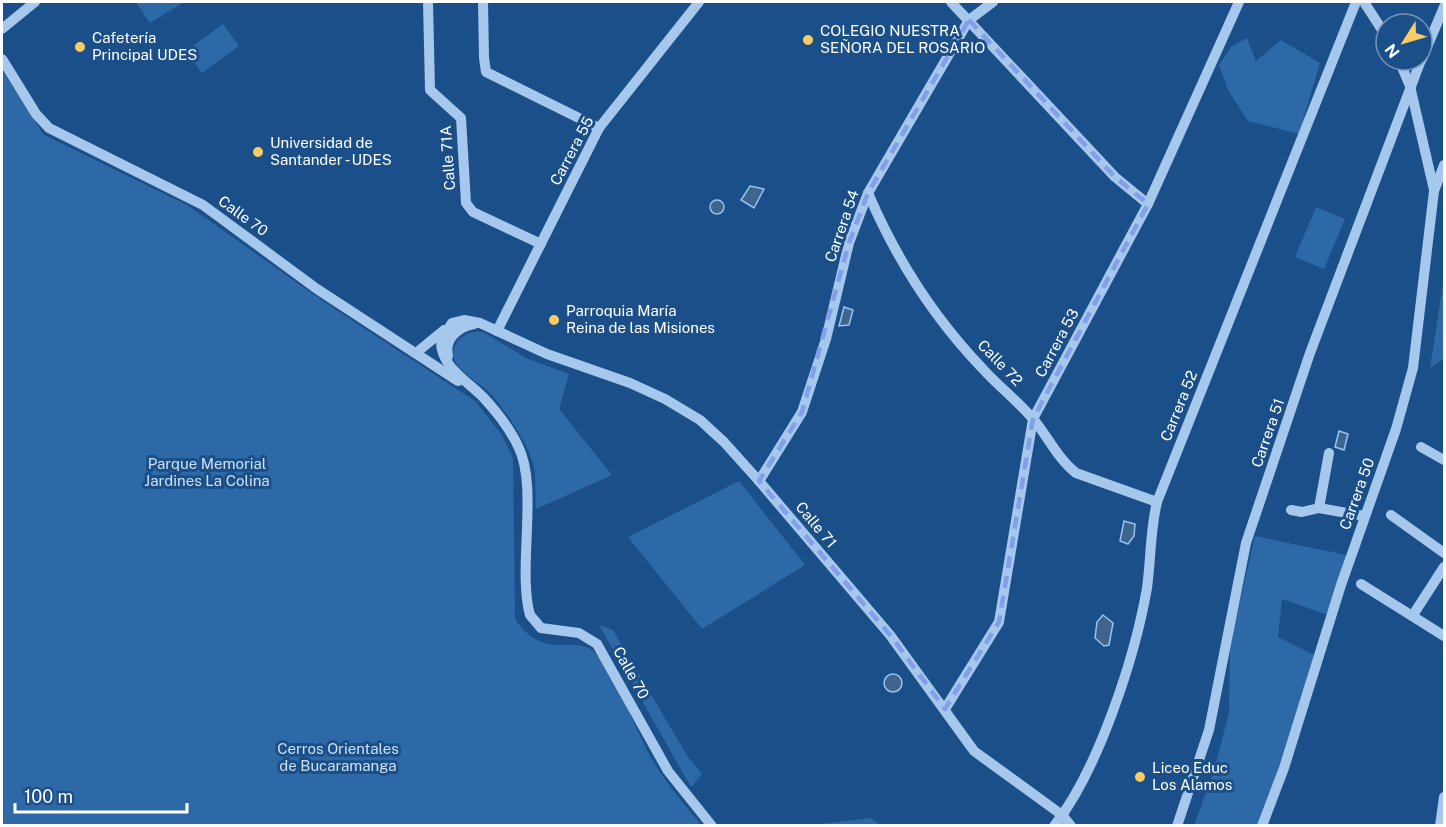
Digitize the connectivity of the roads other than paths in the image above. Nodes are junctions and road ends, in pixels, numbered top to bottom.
1 (35, 2) edge
2 (428, 2) edge
3 (483, 2) edge
4 (699, 2) edge
5 (951, 2) edge
6 (993, 2) edge
7 (1239, 2) edge
8 (1356, 2) edge
9 (1364, 2) edge
10 (1444, 7) edge
11 (1374, 17) edge
12 (969, 20) junction
13 (2, 29) edge
14 (1434, 31) edge
15 (2, 59) edge
16 (1404, 72) edge
17 (1416, 72) edge
18 (1410, 86) junction
19 (599, 128) junction
20 (1444, 165) edge
21 (1434, 190) junction
22 (868, 193) junction
23 (1148, 204) junction
24 (541, 244) junction
25 (480, 323) junction
26 (449, 326) junction
27 (497, 331) junction
28 (416, 353) junction
29 (453, 370) junction
30 (479, 394) junction
31 (1034, 419) junction
32 (1421, 447) dead end
33 (1329, 453) dead end
34 (1444, 460) edge
35 (759, 481) junction
36 (1157, 502) junction
37 (1319, 508) junction
38 (1291, 510) dead end
39 (1390, 515) dead end
40 (1364, 516) junction
41 (1444, 553) edge
42 (1444, 567) edge
43 (1361, 584) dead end
44 (1413, 615) junction
45 (1444, 636) edge
46 (945, 709) junction
47 (1444, 797) edge
48 (1062, 814) junction
49 (712, 825) edge
50 (1054, 825) edge
51 (1071, 825) edge
52 (1177, 825) edge
53 (1262, 825) edge
54 (1440, 825) edge

1 - 13 street
2 - 24 street, Calle 71A
3 - 19 street
4 - 19 street, Carrera 55
5 - 12 street
6 - 12 street, Carrera 54
7 - 23 street, Carrera 53
8 - 36 street, Carrera 52
9 - 11 street
10 - 14 street, Carrera 51
12 - 22 street, Carrera 54
12 - 23 street
15 - 28 street, Calle 70
16 - 18 street
17 - 18 street, Carrera 51
18 - 21 street
18 - 52 street, Carrera 51
19 - 24 street, Carrera 55
20 - 21 street, Carrera 50
21 - 40 street, Carrera 50
22 - 31 street, Calle 72
22 - 35 street, Carrera 54
23 - 31 street, Carrera 53
24 - 27 street, Carrera 55
25 - 26 street, Calle 71
25 - 27 street, Calle 71
25 - 29 street
26 - 28 street
26 - 29 street
27 - 35 street, Calle 71
28 - 30 street, Calle 70
29 - 30 street, Calle 70
30 - 49 street, Calle 70
31 - 36 street, Calle 72
31 - 46 street, Carrera 53
32 - 34 street
33 - 37 street
35 - 46 street, Calle 71
36 - 48 street, Carrera 52
37 - 38 street
37 - 40 street
39 - 41 street
40 - 53 street, Carrera 50
42 - 44 street
43 - 44 street
44 - 45 street
46 - 48 street, Calle 71
47 - 54 street
48 - 50 street, Carrera 52
48 - 51 street, Calle 71

